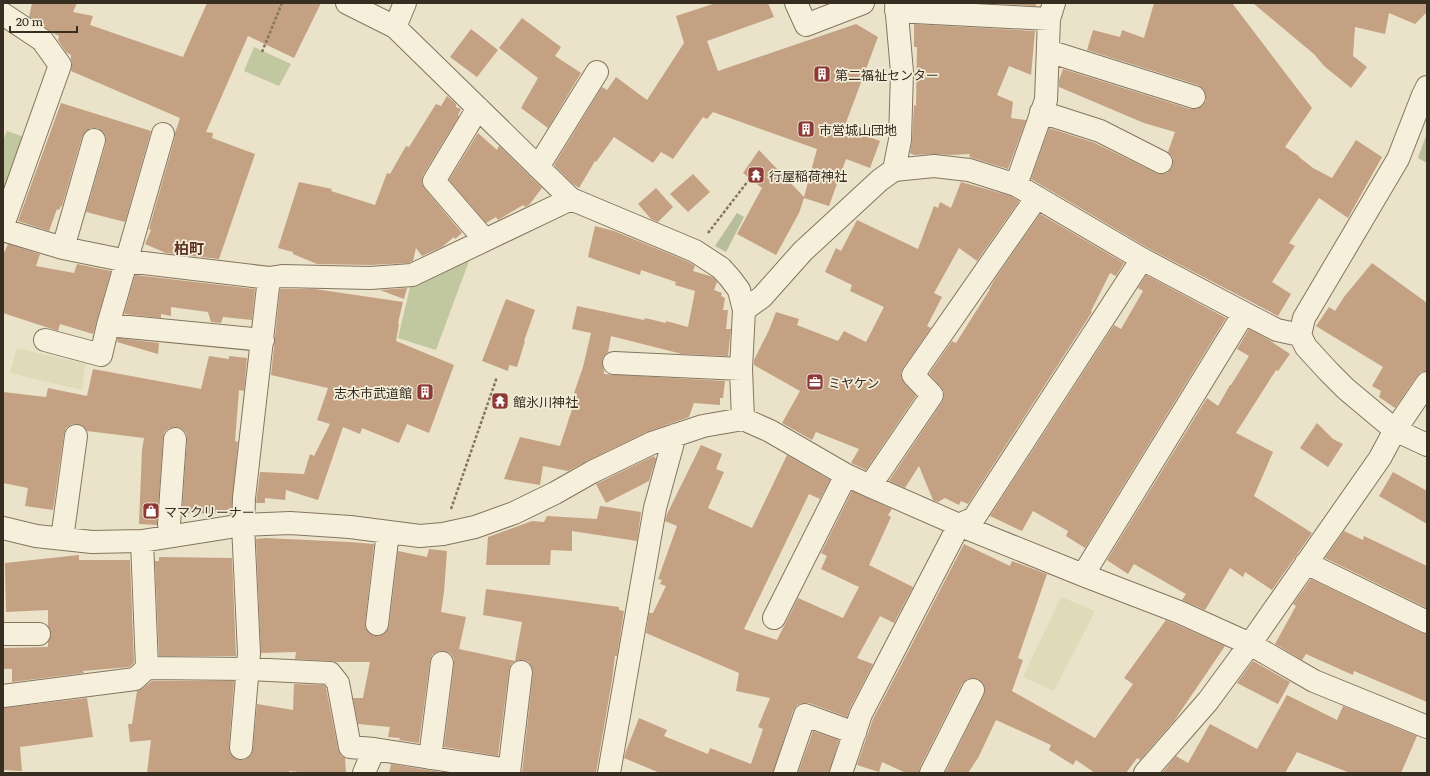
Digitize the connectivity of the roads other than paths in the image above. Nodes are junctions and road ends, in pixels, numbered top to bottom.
1 (347, 3) edge
2 (405, 3) edge
3 (796, 3) edge
4 (863, 3) edge
5 (896, 7) edge
6 (1052, 11) edge
7 (3, 14) edge
8 (395, 27) junction
9 (1048, 51) junction
10 (597, 72) dead end
11 (1427, 87) edge
12 (1194, 97) dead end
13 (478, 108) junction
14 (1041, 112) junction
15 (163, 134) dead end
16 (94, 140) dead end
17 (1161, 162) dead end
18 (538, 167) junction
19 (894, 170) junction
20 (1016, 185) junction
21 (1037, 197) junction
22 (571, 199) junction
23 (3, 225) edge
24 (3, 230) edge
25 (485, 240) junction
26 (63, 248) junction
27 (1142, 259) junction
28 (127, 261) junction
29 (269, 278) junction
30 (744, 310) junction
31 (1244, 313) junction
32 (108, 325) junction
33 (1300, 335) junction
34 (45, 340) dead end
35 (263, 340) junction
36 (614, 363) dead end
37 (741, 369) junction
38 (1427, 383) edge
39 (743, 419) junction
40 (1395, 430) junction
41 (675, 435) junction
42 (76, 436) dead end
43 (175, 439) dead end
44 (1427, 445) edge
45 (846, 475) junction
46 (870, 486) junction
47 (243, 525) junction
48 (960, 525) junction
49 (3, 528) edge
50 (388, 532) junction
51 (171, 536) junction
52 (62, 539) junction
53 (142, 541) junction
54 (1306, 563) junction
55 (1083, 575) junction
56 (774, 618) dead end
57 (1427, 622) edge
58 (377, 624) dead end
59 (3, 634) edge
60 (39, 634) dead end
61 (1250, 644) junction
62 (442, 663) dead end
63 (147, 668) junction
64 (248, 669) junction
65 (521, 672) dead end
66 (973, 690) dead end
67 (3, 696) edge
68 (1427, 727) edge
69 (855, 733) junction
70 (241, 748) dead end
71 (374, 749) junction
72 (430, 758) junction
73 (509, 771) edge
74 (364, 773) edge
75 (609, 773) edge
76 (785, 773) edge
77 (841, 773) edge
78 (931, 773) edge
79 (1145, 773) edge

1 - 8 street
2 - 8 street
3 - 4 street
5 - 6 street
5 - 19 street
6 - 9 street
7 - 23 street
8 - 13 street
9 - 12 street
9 - 14 street
10 - 18 street
11 - 33 street
13 - 18 street
13 - 25 street
14 - 17 street
14 - 20 street
15 - 28 street
16 - 26 street
18 - 22 street
19 - 20 street
19 - 30 street
20 - 21 street
21 - 27 street
21 - 46 street
22 - 25 street
22 - 30 street
24 - 26 street
25 - 29 street
26 - 28 street
27 - 31 street
27 - 48 street
28 - 29 street
28 - 32 street
29 - 35 street
30 - 37 street
31 - 33 street
31 - 55 street
32 - 34 street
32 - 35 street
33 - 40 street
35 - 47 street
36 - 37 street
37 - 39 street
38 - 40 street
39 - 41 street
39 - 45 street
40 - 44 street
40 - 54 street
41 - 50 street
41 - 75 street
42 - 52 street
43 - 51 street
45 - 46 street
45 - 56 street
46 - 48 street
47 - 50 street
47 - 51 street
47 - 64 street
48 - 55 street
48 - 69 street
49 - 52 street
50 - 58 street
51 - 53 street
52 - 53 street
53 - 63 street
54 - 57 street
54 - 61 street
55 - 61 street
59 - 60 street
61 - 68 street
61 - 79 street
62 - 72 street
63 - 64 street
63 - 67 street
64 - 70 street
64 - 71 street
65 - 73 street
66 - 78 street
69 - 76 street
69 - 77 street
71 - 72 street
71 - 74 street
72 - 73 street

